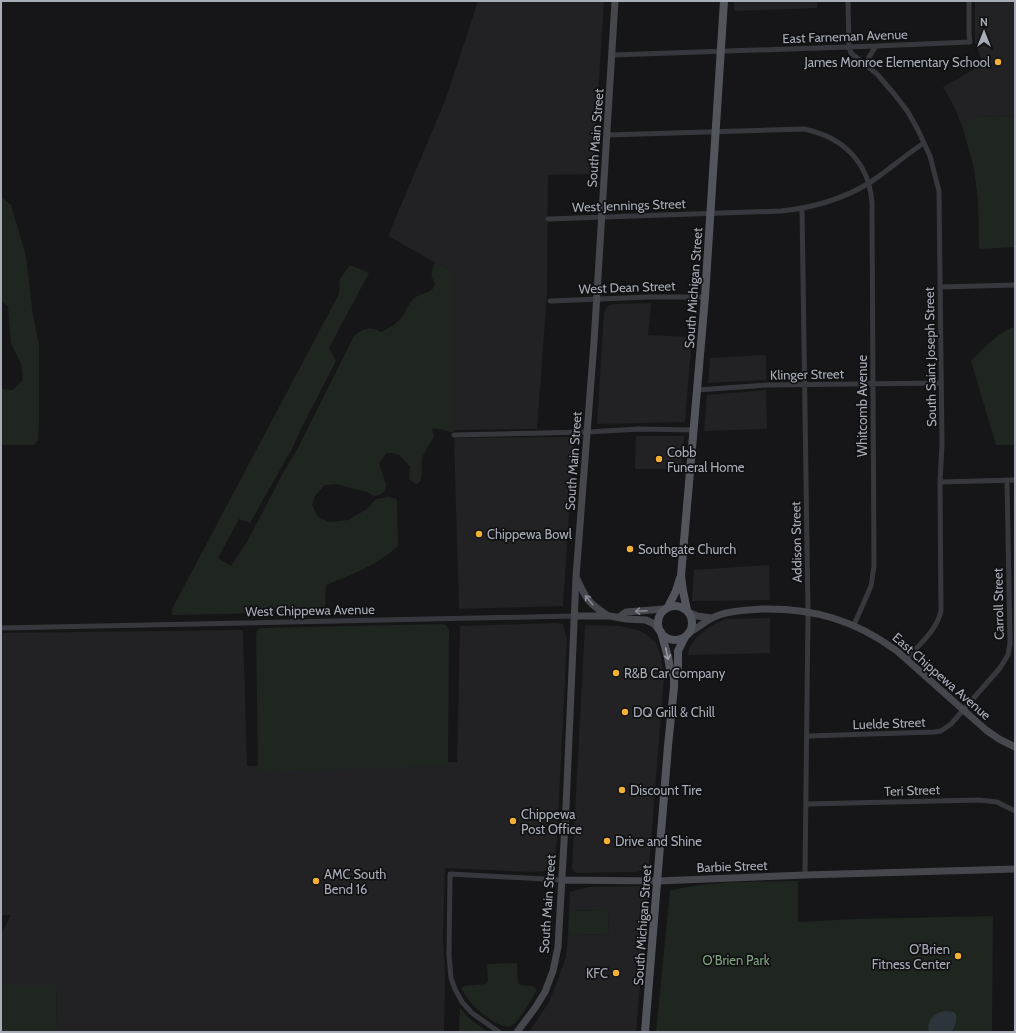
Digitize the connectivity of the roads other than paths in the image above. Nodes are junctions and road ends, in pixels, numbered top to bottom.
1 (615, 1) edge
2 (724, 1) edge
3 (848, 1) edge
4 (969, 1) edge
5 (876, 46) junction
6 (849, 47) junction
7 (721, 51) junction
8 (612, 55) junction
9 (866, 64) junction
10 (716, 131) junction
11 (607, 135) junction
12 (924, 143) junction
13 (869, 183) junction
14 (802, 208) junction
15 (710, 213) junction
16 (602, 218) junction
17 (548, 219) dead end
18 (1015, 285) edge
19 (941, 287) junction
20 (705, 297) junction
21 (596, 299) junction
22 (550, 300) dead end
23 (941, 383) junction
24 (873, 384) junction
25 (805, 385) junction
26 (697, 390) junction
27 (694, 430) junction
28 (588, 432) junction
29 (454, 435) dead end
30 (1007, 480) junction
31 (1015, 480) edge
32 (940, 482) junction
33 (681, 576) junction
34 (576, 577) junction
35 (666, 608) junction
36 (688, 612) junction
37 (808, 612) junction
38 (574, 616) junction
39 (610, 616) junction
40 (619, 617) junction
41 (712, 618) junction
42 (854, 625) junction
43 (1, 628) edge
44 (660, 630) junction
45 (688, 634) junction
46 (906, 659) junction
47 (674, 676) junction
48 (963, 710) junction
49 (807, 736) junction
50 (1015, 747) edge
51 (806, 804) junction
52 (1015, 811) edge
53 (1015, 869) edge
54 (805, 875) junction
55 (562, 880) junction
56 (657, 881) junction
57 (499, 1032) edge
58 (517, 1032) edge
59 (645, 1032) edge

1 - 8 street, South Main Street
2 - 7 main road, South Michigan Street
3 - 6 street
4 - 5 street, East Farneman Avenue
5 - 6 street, East Farneman Avenue
5 - 9 street
6 - 7 street, East Farneman Avenue
6 - 9 street, South Saint Joseph Street
7 - 8 street, East Farneman Avenue
7 - 10 main road, South Michigan Street
8 - 11 street, South Main Street
9 - 12 street, South Saint Joseph Street
10 - 11 street, Whitcomb Avenue
10 - 13 street, Whitcomb Avenue
10 - 15 main road, South Michigan Street
11 - 16 street, South Main Street
12 - 13 street, West Jennings Street
12 - 19 street, South Saint Joseph Street
13 - 14 street, West Jennings Street
13 - 24 street, Whitcomb Avenue
14 - 15 street, West Jennings Street
14 - 25 street, Addison Street
15 - 16 street, West Jennings Street
15 - 20 main road, South Michigan Street
16 - 17 street, West Jennings Street
16 - 21 street, South Main Street
18 - 19 street
19 - 23 street, South Saint Joseph Street
20 - 21 street, West Dean Street
20 - 26 main road, South Michigan Street
21 - 22 street, West Dean Street
21 - 28 street, South Main Street
23 - 24 street, Klinger Street
23 - 32 street, South Saint Joseph Street
24 - 25 street, Klinger Street
24 - 42 street, Whitcomb Avenue
25 - 26 street, Klinger Street
25 - 37 street, Addison Street
26 - 27 main road, South Michigan Street
27 - 28 street
27 - 33 main road, South Michigan Street
28 - 29 street
28 - 34 street, South Main Street
30 - 31 street
30 - 32 street
30 - 48 street, Carroll Street
32 - 46 street, South Saint Joseph Street
33 - 35 main road, South Michigan Street
33 - 36 main road, South Michigan Street
34 - 38 street, South Main Street
39 -> 34 street
35 - 36 main road
35 -> 40 street, West Chippewa Avenue
35 - 44 main road
36 - 41 street, East Chippewa Avenue
36 - 45 main road
37 - 41 street, East Chippewa Avenue
37 - 42 street, East Chippewa Avenue
37 - 49 street, Addison Street
38 - 39 street, West Chippewa Avenue
38 - 43 street, West Chippewa Avenue
38 - 55 street, South Main Street
39 - 40 street, West Chippewa Avenue
40 - 44 street, West Chippewa Avenue
41 - 45 street, East Chippewa Avenue
42 - 46 street, East Chippewa Avenue
44 - 45 main road
44 -> 47 main road, South Michigan Street
45 - 47 main road, South Michigan Street
46 - 48 street, East Chippewa Avenue
47 - 56 main road, South Michigan Street
48 - 49 street, Luelde Street
48 - 50 street, East Chippewa Avenue
49 - 51 street, Addison Street
51 - 52 street, Teri Street
51 - 54 street, Addison Street
53 - 54 street, Barbie Street
54 - 56 street, Barbie Street
55 - 56 street, Barbie Street
55 - 57 street, Barbie Street
55 - 58 street, South Main Street
56 - 59 main road, South Michigan Street

